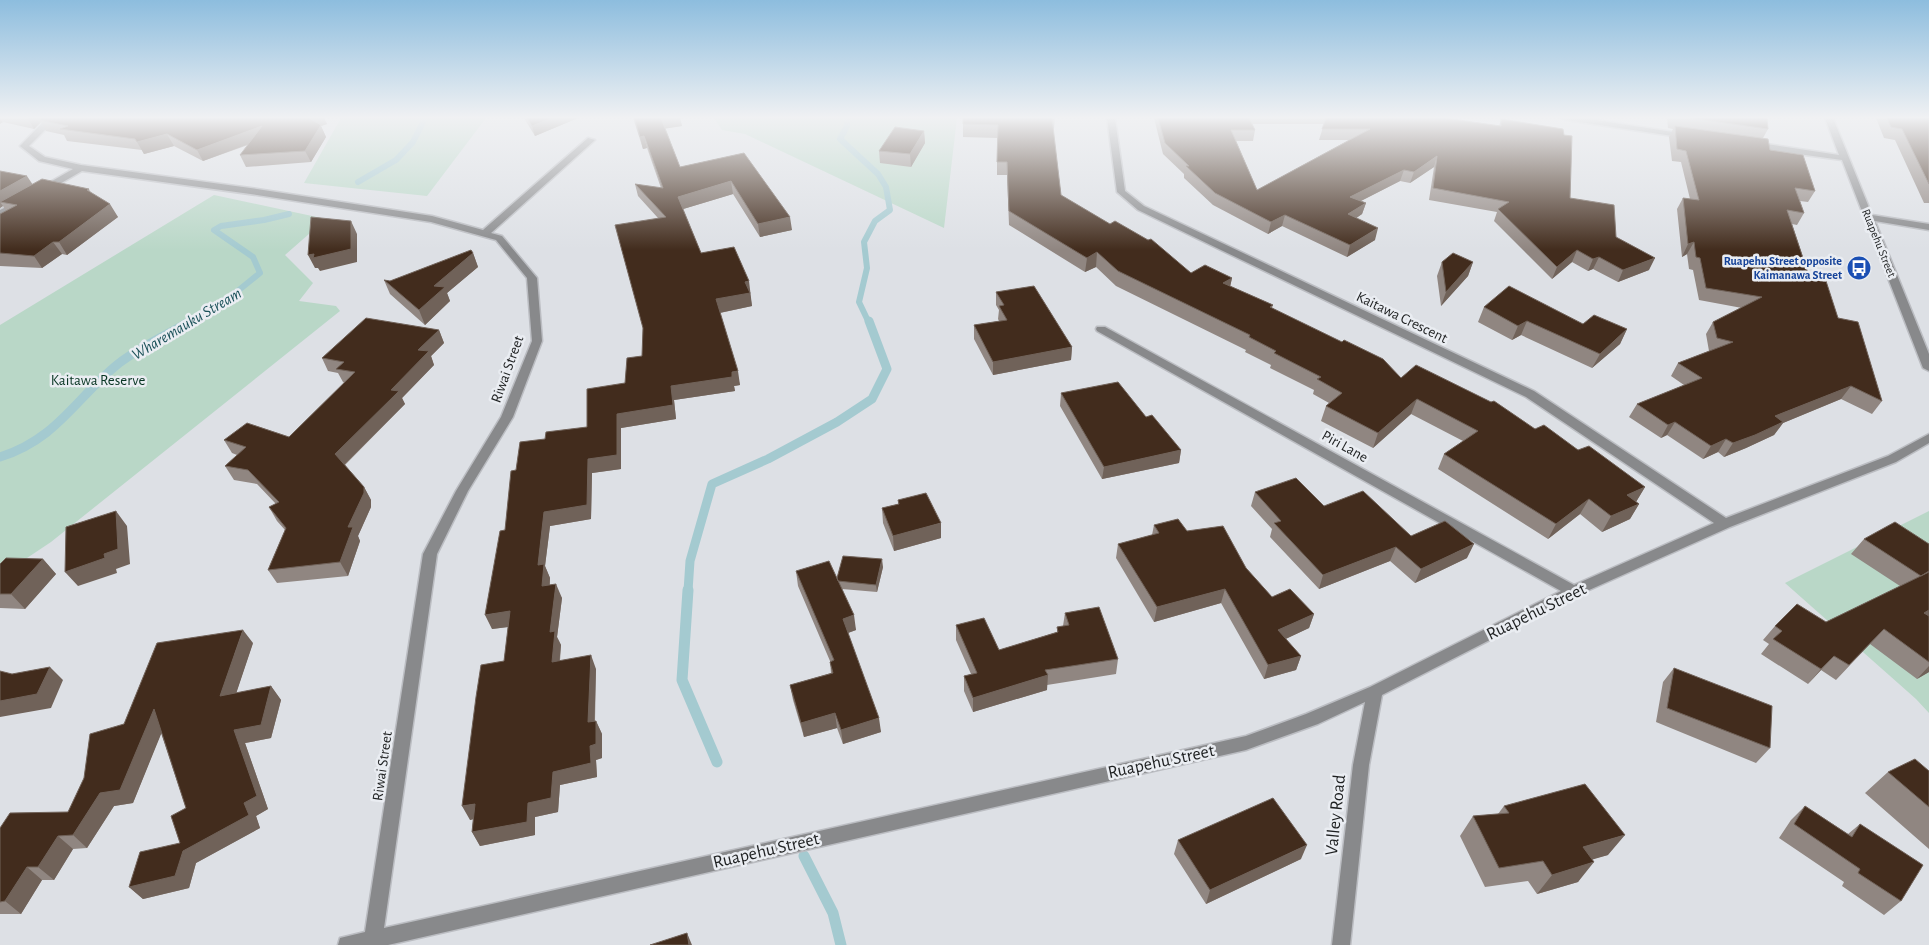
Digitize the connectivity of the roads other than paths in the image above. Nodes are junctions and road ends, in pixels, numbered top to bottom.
1 (52, 162) edge
2 (566, 162) edge
3 (1117, 162) edge
4 (1846, 162) edge
5 (82, 168) junction
6 (0, 214) edge
7 (1868, 217) junction
8 (1929, 227) edge
9 (484, 234) junction
10 (1101, 329) dead end
11 (1929, 368) edge
12 (1929, 438) edge
13 (1725, 524) junction
14 (1573, 591) junction
15 (1375, 690) junction
16 (373, 939) junction
17 (347, 945) edge
18 (1341, 945) edge

1 - 5 street, Riwai Street
2 - 9 street
3 - 13 street, Kaitawa Crescent
4 - 7 street, Ruapehu Street
5 - 6 street
5 - 9 street, Riwai Street
7 - 8 street
7 - 11 street, Ruapehu Street
9 - 16 street, Riwai Street
10 - 14 street, Piri Lane
12 - 13 street, Ruapehu Street
13 - 14 street, Ruapehu Street
14 - 15 street, Ruapehu Street
15 - 16 street, Ruapehu Street
15 - 18 street, Valley Road
16 - 17 street, Ruapehu Street

